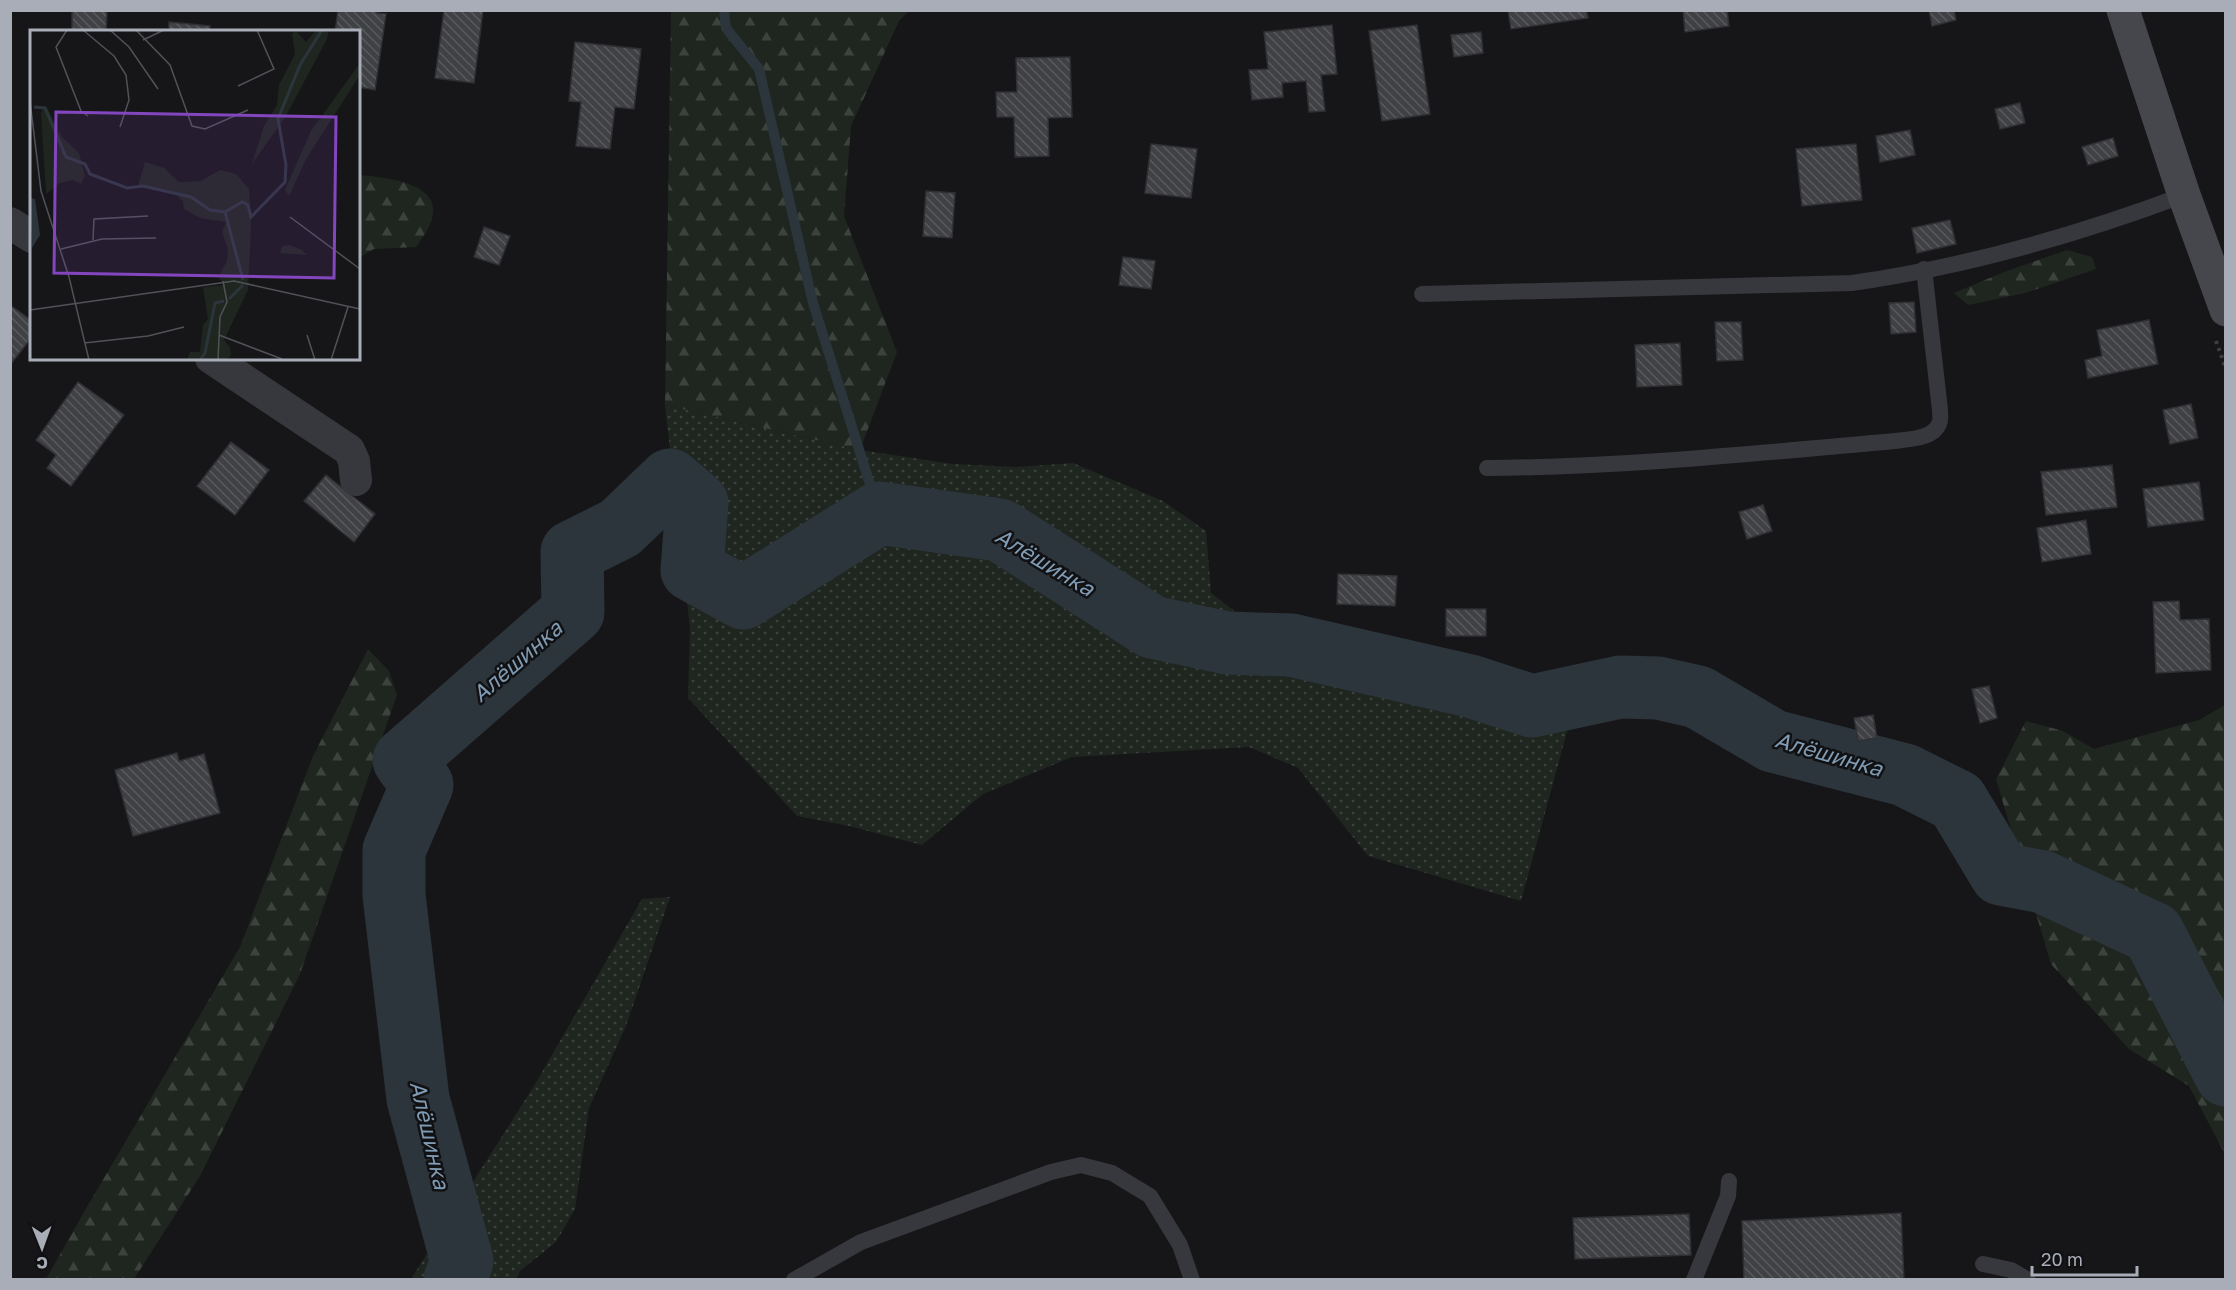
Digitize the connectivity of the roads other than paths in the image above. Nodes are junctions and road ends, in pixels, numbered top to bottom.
1 (2123, 10) edge
2 (2184, 195) junction
3 (10, 223) edge
4 (30, 236) edge
5 (1924, 269) junction
6 (1422, 294) dead end
7 (2226, 310) edge
8 (214, 360) edge
9 (1487, 468) dead end
10 (356, 480) dead end
11 (1729, 1181) dead end
12 (1983, 1264) dead end
13 (794, 1280) edge
14 (1192, 1280) edge
15 (1694, 1280) edge
16 (2028, 1280) edge

1 - 2 main road
2 - 5 lane
2 - 7 main road
3 - 4 street
5 - 6 lane
5 - 9 lane
8 - 10 street
11 - 15 lane
12 - 16 lane
13 - 14 lane

